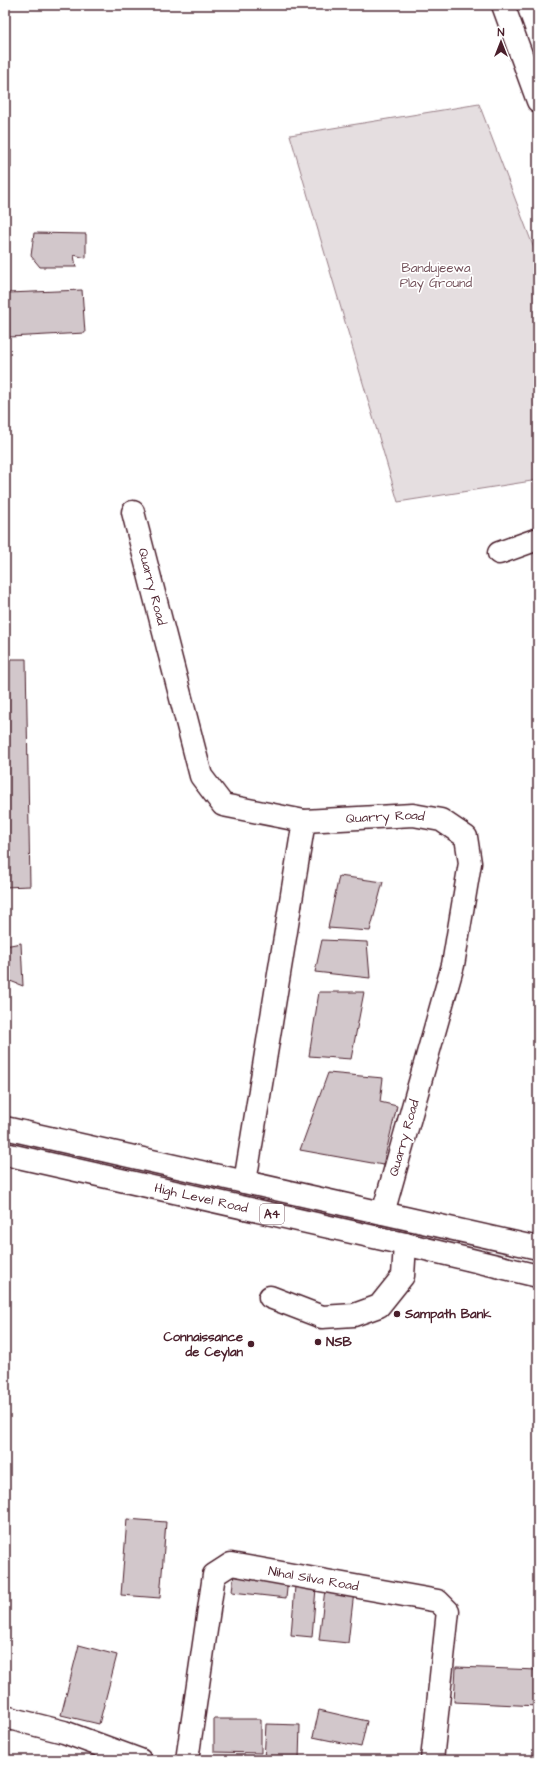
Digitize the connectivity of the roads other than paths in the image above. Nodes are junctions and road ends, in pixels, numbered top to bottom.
1 (503, 5) edge
2 (538, 102) edge
3 (133, 512) dead end
4 (538, 539) edge
5 (499, 553) dead end
6 (304, 821) junction
7 (8, 1128) edge
8 (5, 1154) edge
9 (245, 1182) junction
10 (383, 1213) junction
11 (405, 1244) junction
12 (538, 1248) edge
13 (538, 1276) edge
14 (270, 1297) dead end
15 (5, 1717) edge
16 (140, 1760) edge
17 (187, 1760) edge
18 (432, 1760) edge

1 - 2 main road
3 - 6 main road, Quarry Road
4 - 5 main road
6 - 9 main road
6 - 10 main road, Quarry Road
7 - 9 main road, High Level Road / A4
8 - 11 main road, High Level Road / A4
9 - 10 main road, High Level Road / A4
10 - 12 main road, High Level Road / A4
11 - 13 main road, High Level Road / A4
11 - 14 main road
15 - 16 main road
17 - 18 main road, Nihal Silva Road

